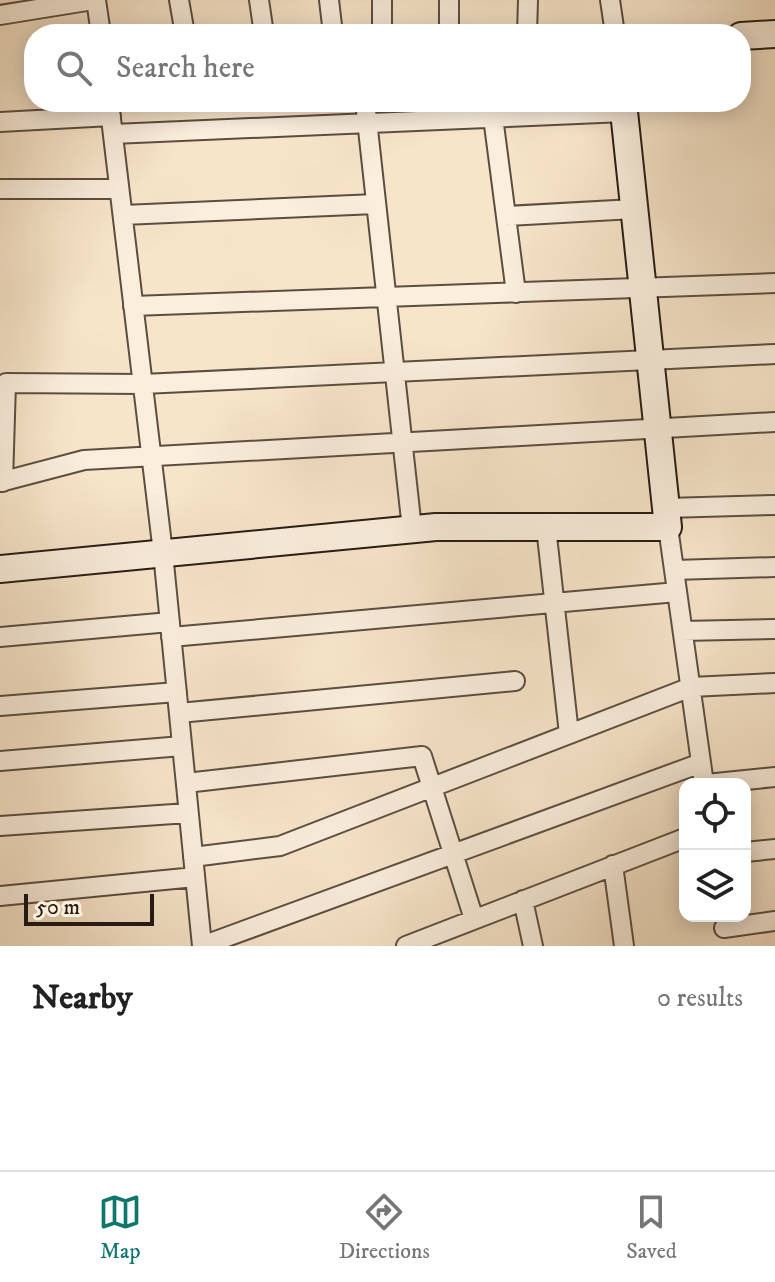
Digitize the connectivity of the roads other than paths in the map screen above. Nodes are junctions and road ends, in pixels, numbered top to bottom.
1 (94, 0) edge
2 (179, 0) edge
3 (259, 0) edge
4 (329, 0) edge
5 (382, 0) edge
6 (449, 0) edge
7 (528, 0) edge
8 (610, 0) edge
9 (0, 15) edge
10 (99, 24) edge
11 (183, 24) edge
12 (263, 24) edge
13 (332, 24) edge
14 (382, 24) edge
15 (449, 24) edge
16 (527, 24) edge
17 (614, 24) edge
18 (775, 34) edge
19 (751, 35) edge
20 (366, 112) edge
21 (558, 112) edge
22 (624, 112) edge
23 (493, 117) junction
24 (111, 118) edge
25 (0, 122) edge
26 (367, 123) junction
27 (0, 189) edge
28 (119, 189) junction
29 (376, 204) junction
30 (634, 209) junction
31 (123, 215) junction
32 (506, 216) junction
33 (775, 283) edge
34 (643, 289) junction
35 (516, 293) junction
36 (387, 297) junction
37 (133, 306) junction
38 (775, 354) edge
39 (650, 359) junction
40 (394, 371) junction
41 (143, 384) junction
42 (775, 422) edge
43 (658, 428) junction
44 (402, 442) junction
45 (151, 456) junction
46 (2, 482) edge
47 (775, 505) edge
48 (667, 518) junction
49 (546, 527) junction
50 (412, 529) junction
51 (163, 553) junction
52 (775, 567) edge
53 (0, 569) edge
54 (674, 570) junction
55 (677, 592) junction
56 (554, 603) junction
57 (775, 629) edge
58 (170, 630) junction
59 (683, 631) junction
60 (0, 637) edge
61 (515, 681) dead end
62 (775, 683) edge
63 (691, 687) junction
64 (177, 692) junction
65 (0, 706) edge
66 (179, 713) junction
67 (569, 734) junction
68 (182, 746) junction
69 (0, 761) edge
70 (701, 763) junction
71 (775, 777) edge
72 (704, 778) edge
73 (751, 779) edge
74 (186, 783) junction
75 (430, 788) junction
76 (188, 813) junction
77 (0, 826) edge
78 (679, 840) edge
79 (775, 849) edge
80 (751, 851) edge
81 (452, 853) junction
82 (193, 857) junction
83 (613, 865) junction
84 (195, 877) junction
85 (0, 896) edge
86 (523, 900) junction
87 (474, 919) junction
88 (775, 921) edge
89 (725, 930) edge
90 (202, 946) edge
91 (406, 946) edge
92 (533, 946) edge
93 (624, 946) edge

1 - 9 street
1 - 10 street
2 - 11 street
3 - 12 street
4 - 13 street
5 - 14 street
6 - 15 street
7 - 16 street
8 - 17 street
18 - 19 street
20 - 26 street
21 - 23 street
22 - 30 street
23 - 26 street
23 - 32 street
24 - 25 street
24 - 26 street
24 - 28 street
26 - 29 street
27 - 28 street
28 - 31 street
29 - 31 street
29 - 36 street
30 - 32 street
30 - 34 street
31 - 37 street
32 - 35 street
33 - 34 street
34 - 35 street
34 - 39 street
35 - 36 street
36 - 37 street
36 - 40 street
37 - 41 street
38 - 39 street
39 - 40 street
39 - 43 street
40 - 41 street
40 - 44 street
41 - 45 street
41 - 46 street
42 - 43 street
43 - 44 street
43 - 48 street
44 - 45 street
44 - 50 street
45 - 46 street
45 - 51 street
47 - 48 street
48 - 49 street
48 - 54 street
49 - 50 street
49 - 56 street
50 - 51 street
51 - 53 street
51 - 58 street
52 - 54 street
54 - 55 street
55 - 56 street
55 - 59 street
56 - 58 street
56 - 67 street
57 - 59 street
58 - 60 street
58 - 64 street
59 - 63 street
61 - 66 street
62 - 63 street
63 - 67 street
63 - 70 street
64 - 65 street
64 - 66 street
66 - 68 street
67 - 75 street
68 - 69 street
68 - 74 street
70 - 72 street
70 - 81 street
71 - 73 street
74 - 75 street
74 - 76 street
75 - 81 street
75 - 82 street
76 - 77 street
76 - 82 street
78 - 83 street
79 - 80 street
81 - 87 street
81 - 90 street
82 - 84 street
83 - 86 street
83 - 93 street
84 - 85 street
84 - 90 street
86 - 87 street
86 - 92 street
87 - 91 street
88 - 89 street

